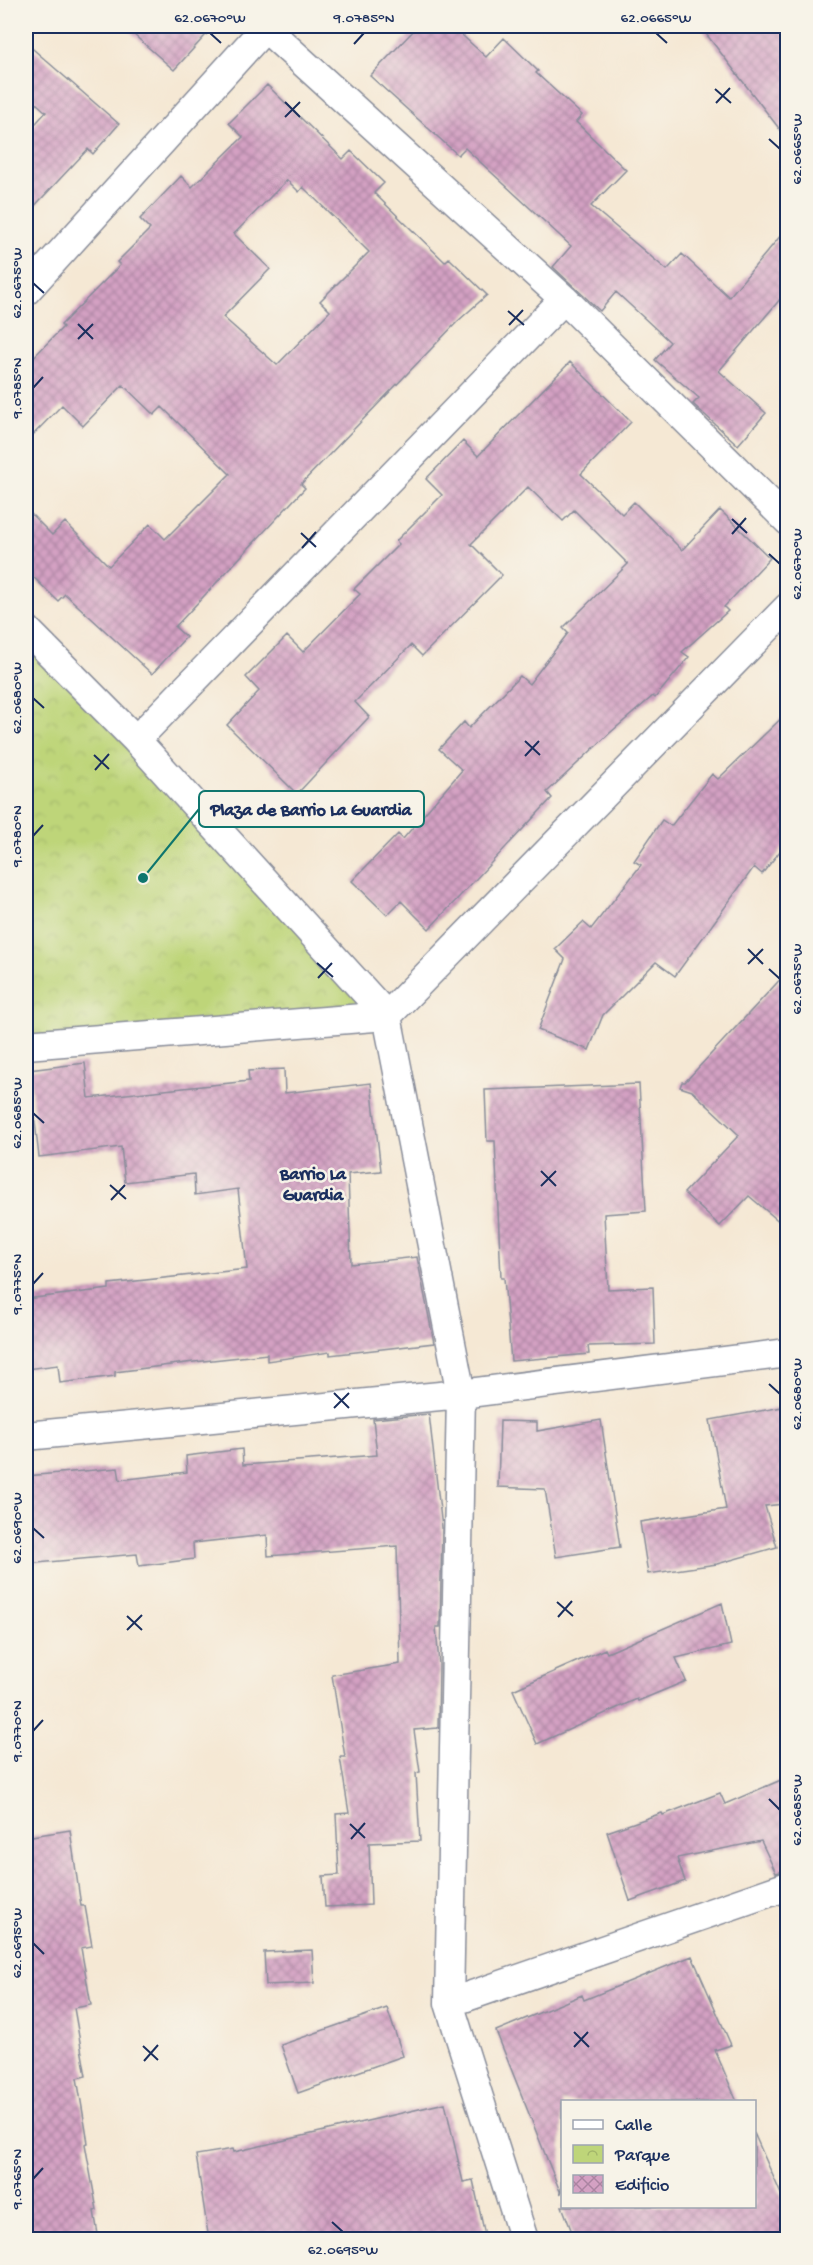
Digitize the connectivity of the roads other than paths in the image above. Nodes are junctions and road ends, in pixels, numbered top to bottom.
1 (264, 27) edge
2 (26, 291) edge
3 (564, 299) junction
4 (788, 521) edge
5 (788, 607) edge
6 (26, 629) edge
7 (136, 740) junction
8 (387, 1016) junction
9 (26, 1045) edge
10 (788, 1353) edge
11 (461, 1394) junction
12 (26, 1436) edge
13 (788, 1886) edge
14 (449, 2003) junction
15 (524, 2240) edge

1 - 2 street
1 - 3 street
3 - 4 street
3 - 7 street
5 - 8 street
6 - 7 street
7 - 8 street
8 - 9 street
8 - 11 street
10 - 11 street
11 - 12 street
11 - 14 street
13 - 14 street
14 - 15 street

